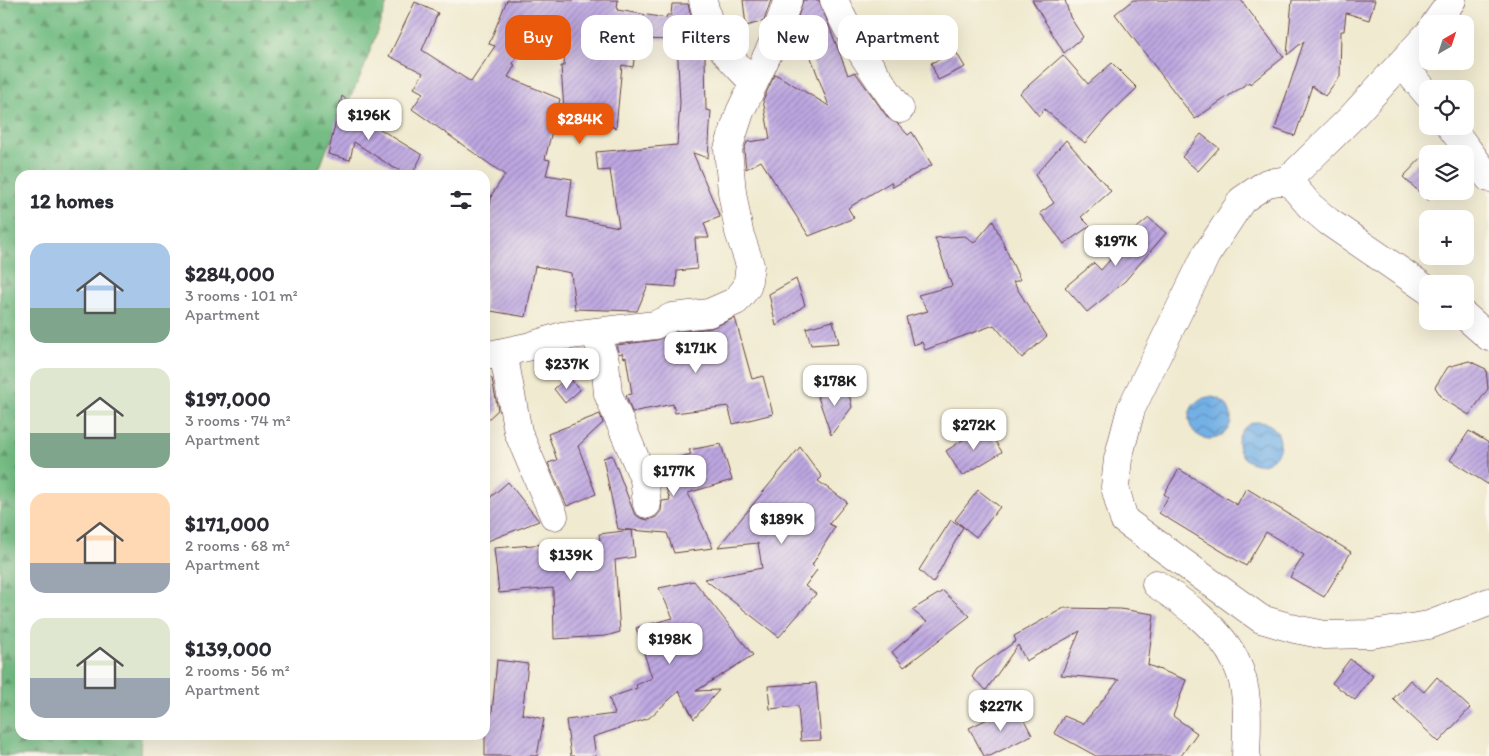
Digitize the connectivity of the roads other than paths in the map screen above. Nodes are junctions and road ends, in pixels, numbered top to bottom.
1 (702, 0) edge
2 (788, 0) edge
3 (834, 0) edge
4 (1452, 0) edge
5 (1441, 15) edge
6 (1419, 44) edge
7 (1402, 64) junction
8 (753, 82) junction
9 (1419, 84) edge
10 (900, 109) dead end
11 (1457, 135) edge
12 (1489, 178) edge
13 (1288, 180) junction
14 (1419, 284) edge
15 (1474, 324) edge
16 (595, 332) junction
17 (1489, 337) edge
18 (494, 354) edge
19 (647, 504) dead end
20 (554, 516) dead end
21 (1156, 584) dead end
22 (1489, 602) edge
23 (1246, 756) edge

1 - 8 street
2 - 8 street
3 - 10 street
4 - 5 street
6 - 7 street
7 - 9 street
7 - 13 street
8 - 16 street
11 - 12 street
13 - 14 street
13 - 22 street
15 - 17 street
16 - 18 street
16 - 19 street
18 - 20 street
21 - 23 street

